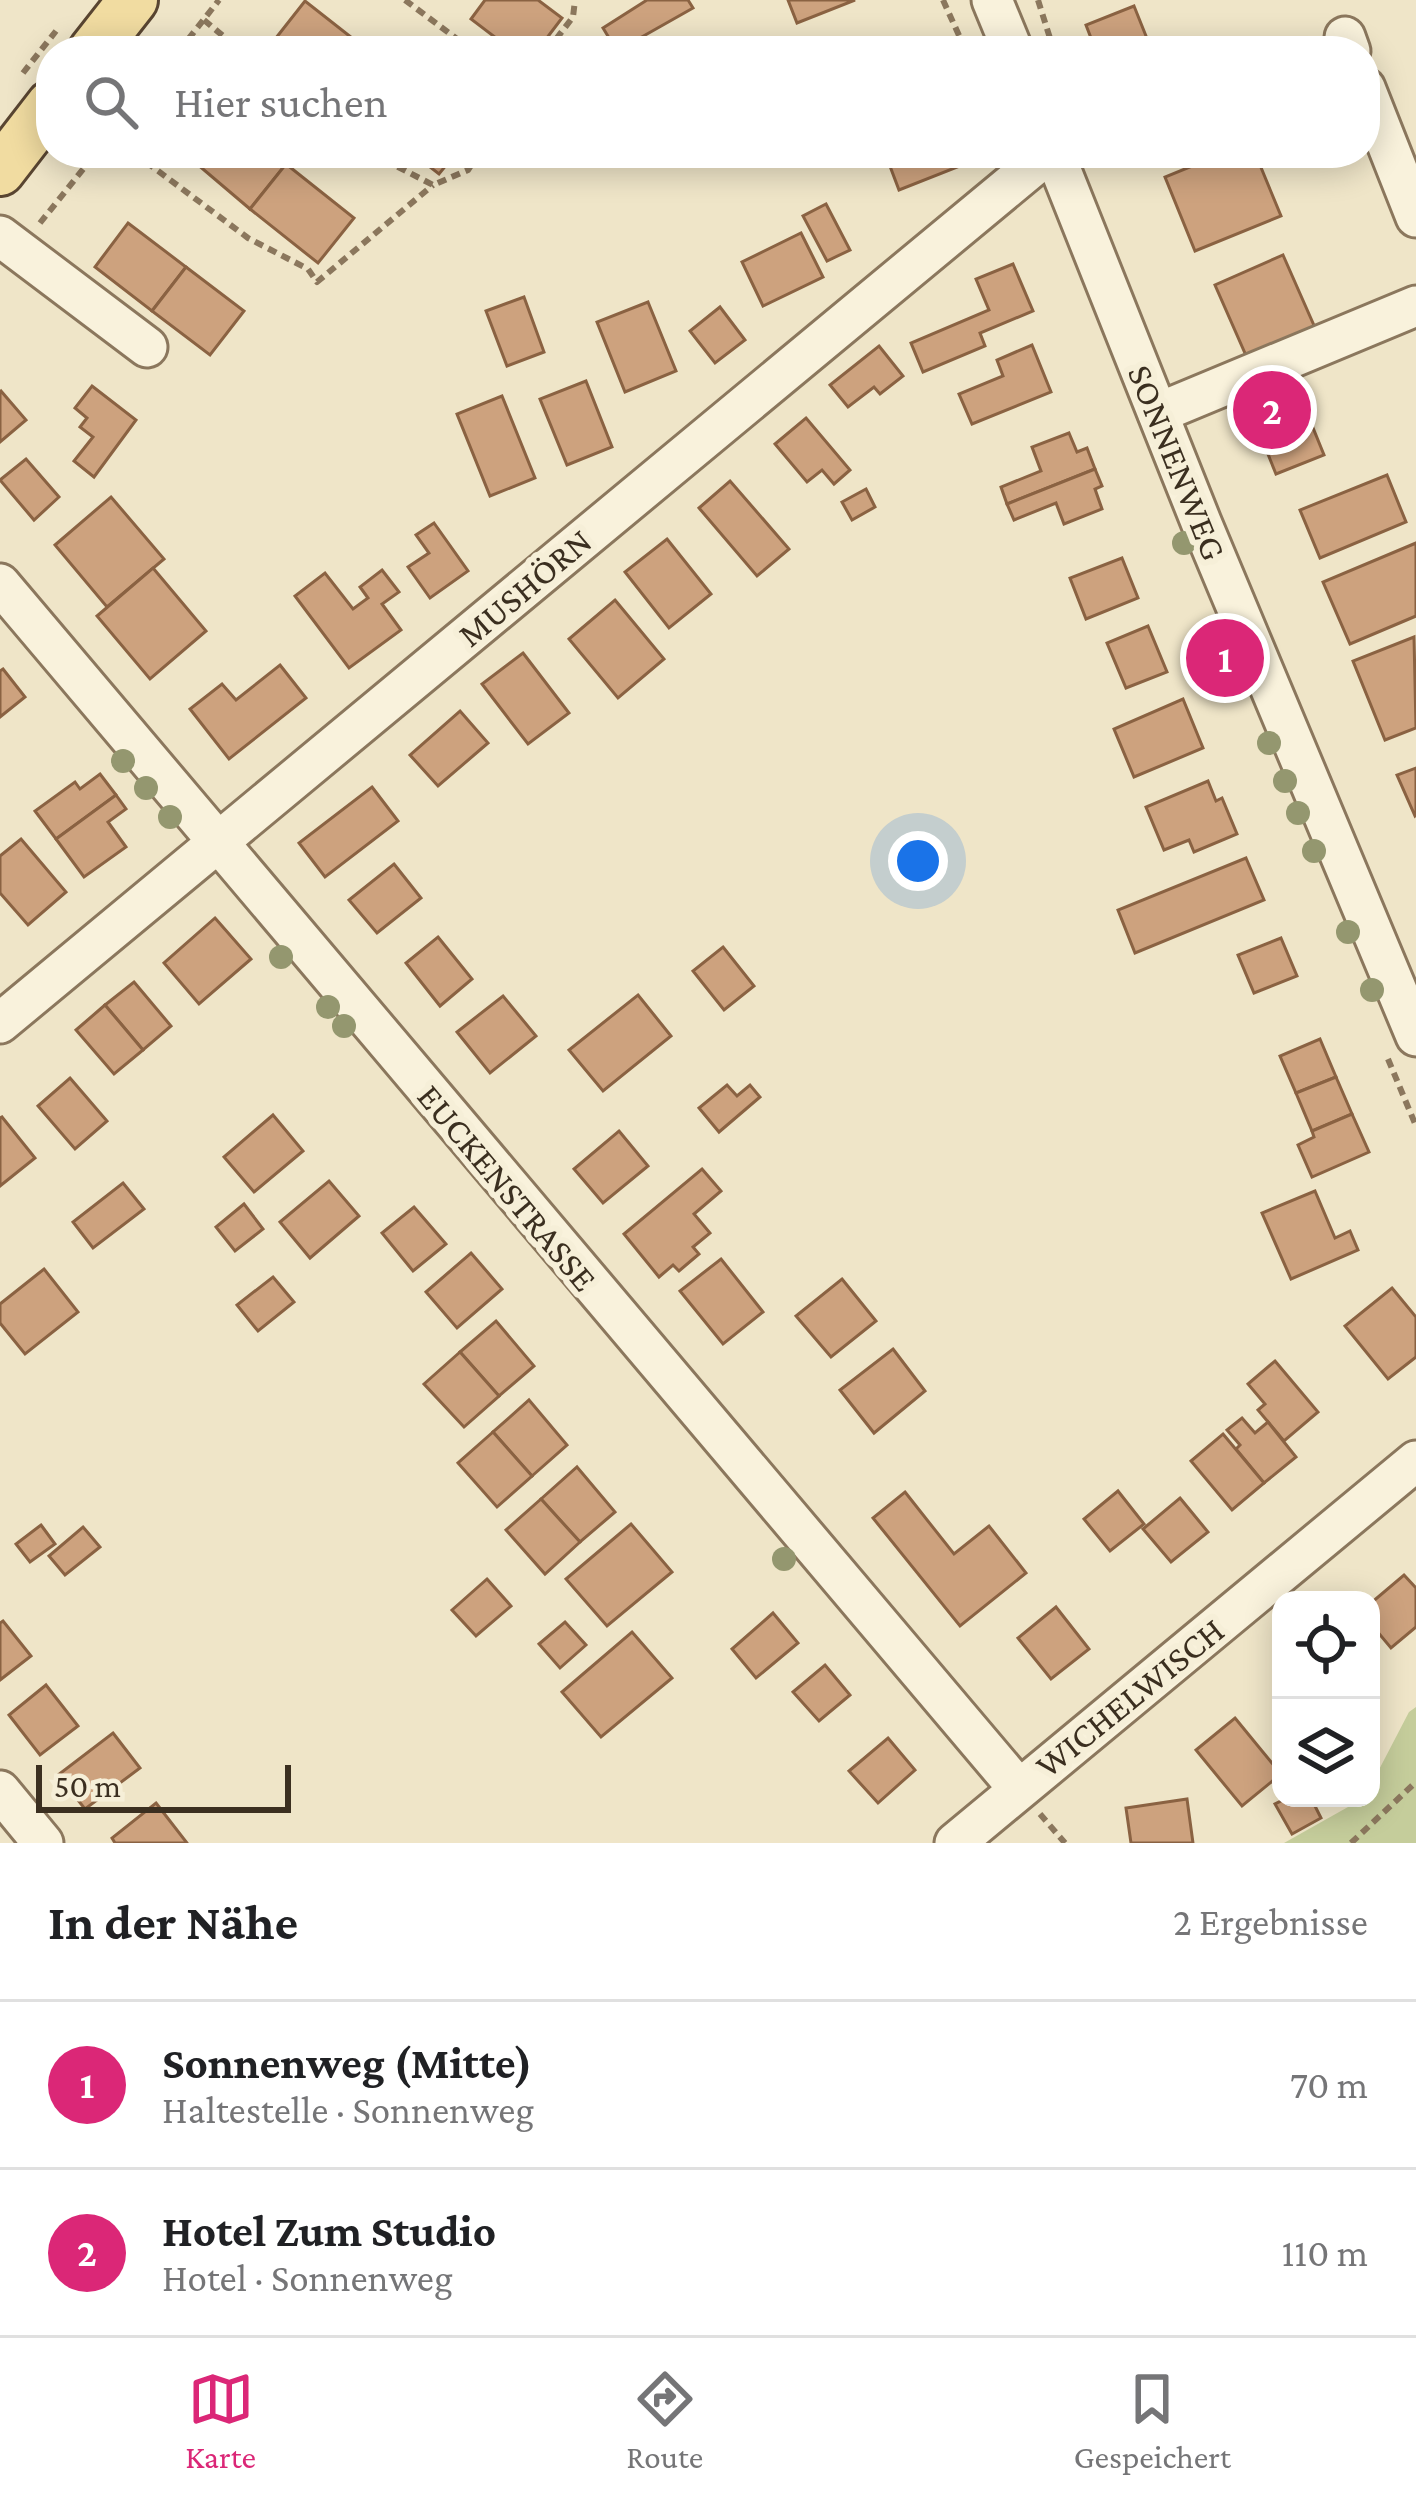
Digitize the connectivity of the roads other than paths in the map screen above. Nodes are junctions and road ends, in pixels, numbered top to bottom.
1 (134, 0) edge
2 (992, 0) edge
3 (80, 34) edge
4 (1006, 36) edge
5 (32, 95) edge
6 (1380, 126) edge
7 (1033, 168) edge
8 (1057, 168) edge
9 (0, 171) edge
10 (1416, 218) edge
11 (9, 243) edge
12 (1416, 306) edge
13 (147, 346) dead end
14 (1158, 413) junction
15 (0, 584) edge
16 (216, 843) junction
17 (0, 1022) edge
18 (1416, 1036) edge
19 (1416, 1461) edge
20 (1018, 1788) junction
21 (0, 1791) edge
22 (43, 1843) edge
23 (956, 1843) edge

1 - 3 main road
2 - 4 street
5 - 9 main road
6 - 10 street
7 - 16 street, MUSHÖRN
8 - 14 street, SONNENWEG
11 - 13 street
12 - 14 street
14 - 18 street, SONNENWEG
15 - 16 street, EUCKENSTRASSE
16 - 17 street, MUSHÖRN
16 - 20 street, EUCKENSTRASSE
19 - 20 street, WICHELWISCH
20 - 23 street, WICHELWISCH
21 - 22 street

